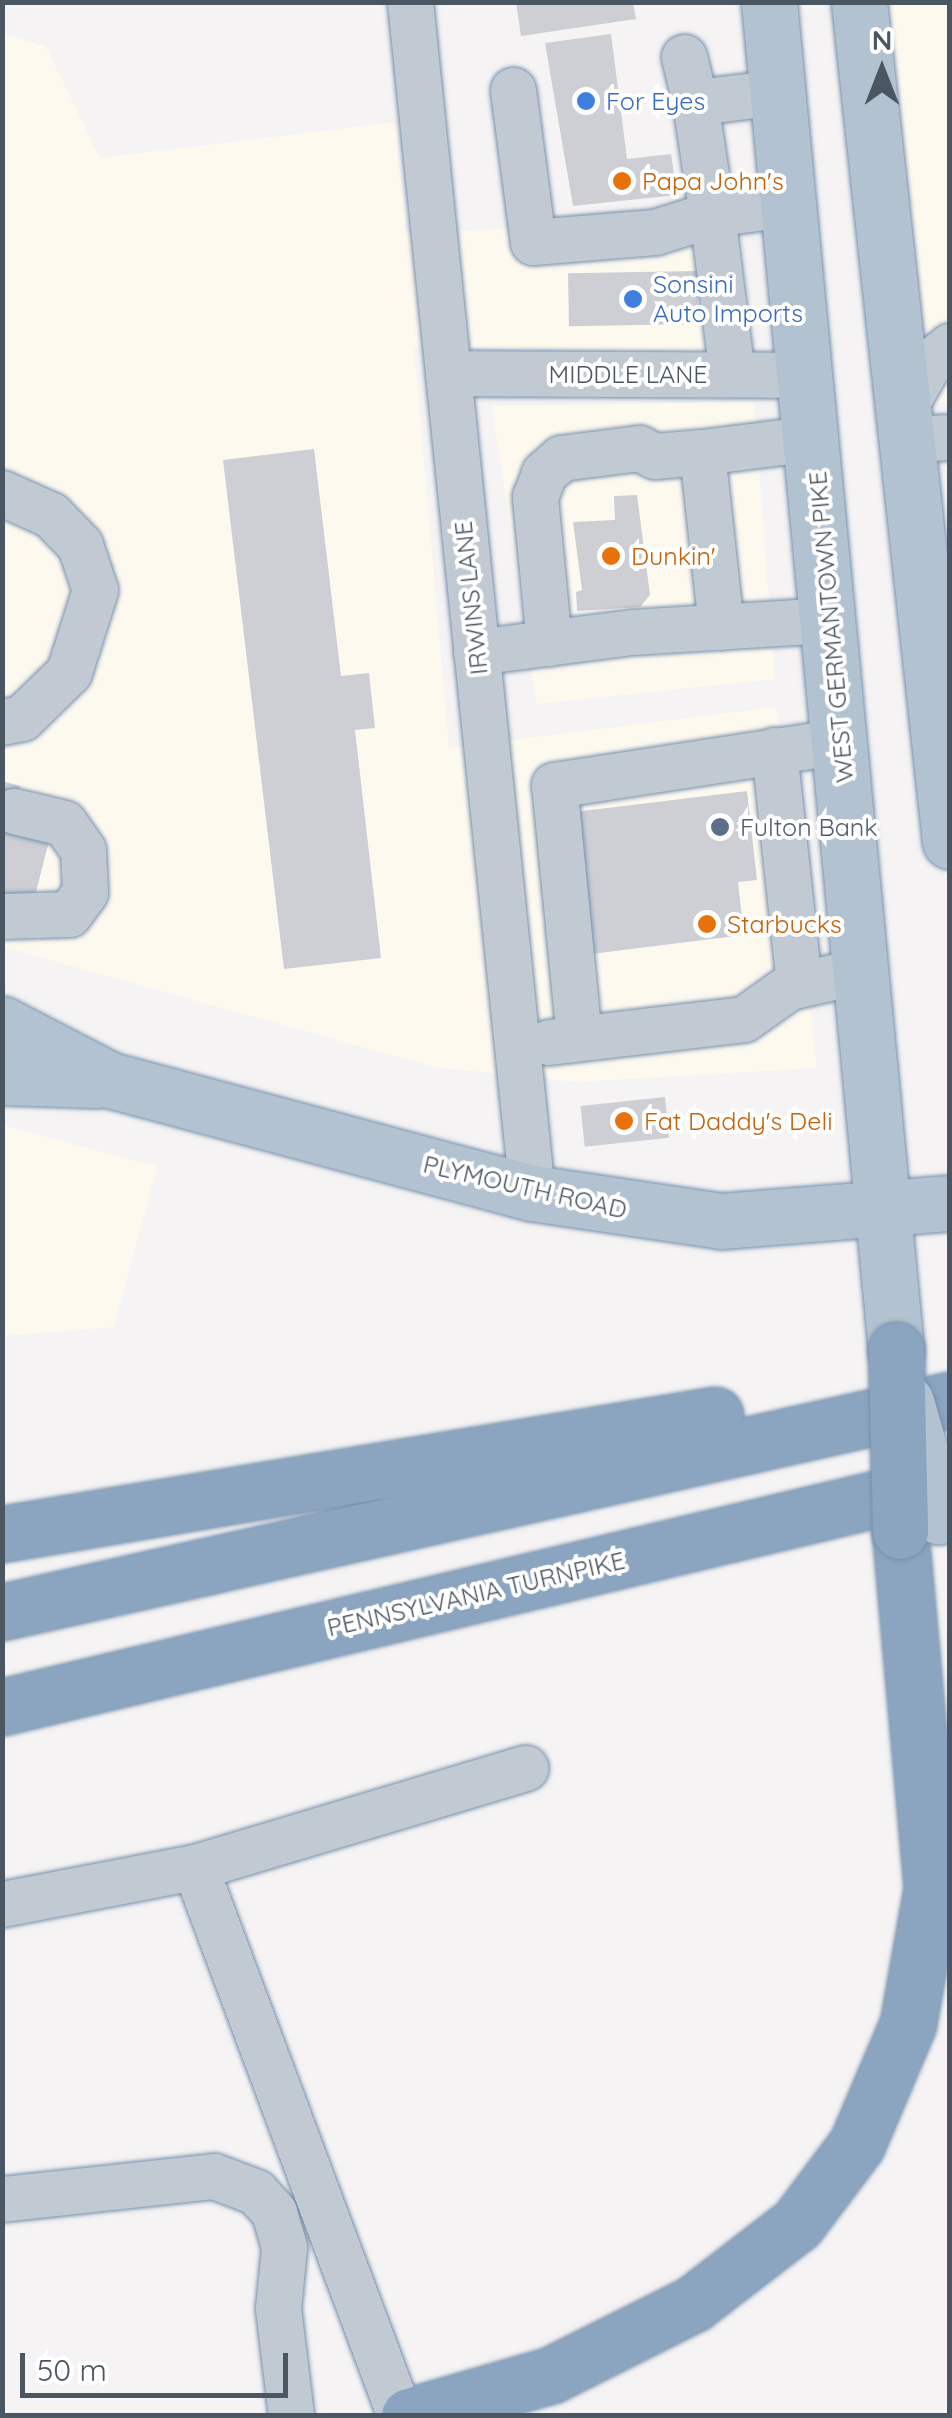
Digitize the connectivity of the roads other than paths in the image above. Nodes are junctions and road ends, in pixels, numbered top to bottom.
1 (410, 2) edge
2 (769, 2) edge
3 (859, 2) edge
4 (684, 57) dead end
5 (513, 90) dead end
6 (780, 92) junction
7 (695, 102) junction
8 (791, 203) junction
9 (712, 214) junction
10 (950, 346) edge
11 (448, 373) junction
12 (732, 374) junction
13 (808, 375) junction
14 (920, 428) edge
15 (814, 438) junction
16 (702, 452) junction
17 (2, 493) edge
18 (937, 600) edge
19 (831, 620) junction
20 (721, 627) junction
21 (560, 642) junction
22 (476, 652) junction
23 (2, 722) edge
24 (842, 741) junction
25 (774, 750) junction
26 (14, 811) dead end
27 (950, 841) edge
28 (2, 916) edge
29 (863, 970) junction
30 (799, 984) junction
31 (2, 1024) edge
32 (579, 1038) junction
33 (517, 1046) junction
34 (2, 1076) edge
35 (110, 1080) junction
36 (532, 1193) junction
37 (950, 1203) edge
38 (886, 1210) junction
39 (896, 1350) joint
40 (950, 1375) edge
41 (950, 1400) edge
42 (934, 1518) edge
43 (2, 1534) edge
44 (2, 1612) edge
45 (2, 1707) edge
46 (525, 1768) dead end
47 (195, 1867) junction
48 (2, 1904) edge
49 (2, 2200) edge
50 (291, 2416) edge
51 (400, 2416) edge
52 (409, 2416) edge

1 - 11 street, IRWINS LANE
2 - 6 main road, WEST GERMANTOWN PIKE
3 - 14 main road
4 - 7 street
5 - 9 street
6 - 7 street
6 - 8 main road, WEST GERMANTOWN PIKE
7 - 9 street
8 - 9 street
8 - 13 main road, WEST GERMANTOWN PIKE
9 - 12 street
10 - 14 street
11 - 12 street, MIDDLE LANE
11 - 22 street, IRWINS LANE
12 - 13 street, MIDDLE LANE
13 - 15 main road, WEST GERMANTOWN PIKE
14 - 18 main road
15 - 16 street
15 - 19 main road, WEST GERMANTOWN PIKE
16 - 20 street
16 - 21 street
17 - 23 street
18 - 27 main road
19 - 20 street
19 - 24 main road, WEST GERMANTOWN PIKE
20 - 21 street
21 - 22 street
22 - 33 street, IRWINS LANE
24 - 25 street
24 - 29 main road, WEST GERMANTOWN PIKE
25 - 30 street
25 - 32 street
26 - 28 street
29 - 30 street
29 - 38 main road, WEST GERMANTOWN PIKE
30 - 32 street
31 - 35 main road, PLYMOUTH ROAD
32 - 33 street
33 - 36 street, IRWINS LANE
34 - 35 main road, PLYMOUTH ROAD
35 - 36 main road, PLYMOUTH ROAD
36 - 38 main road, PLYMOUTH ROAD
37 - 38 main road, PLYMOUTH ROAD
38 - 39 main road, WEST GERMANTOWN PIKE
39 - 42 highway, bridge
40 - 43 highway
41 - 44 highway
42 - 45 highway, PENNSYLVANIA TURNPIKE
42 - 52 highway
46 - 47 street
47 - 48 street
47 - 51 street
49 - 50 street

